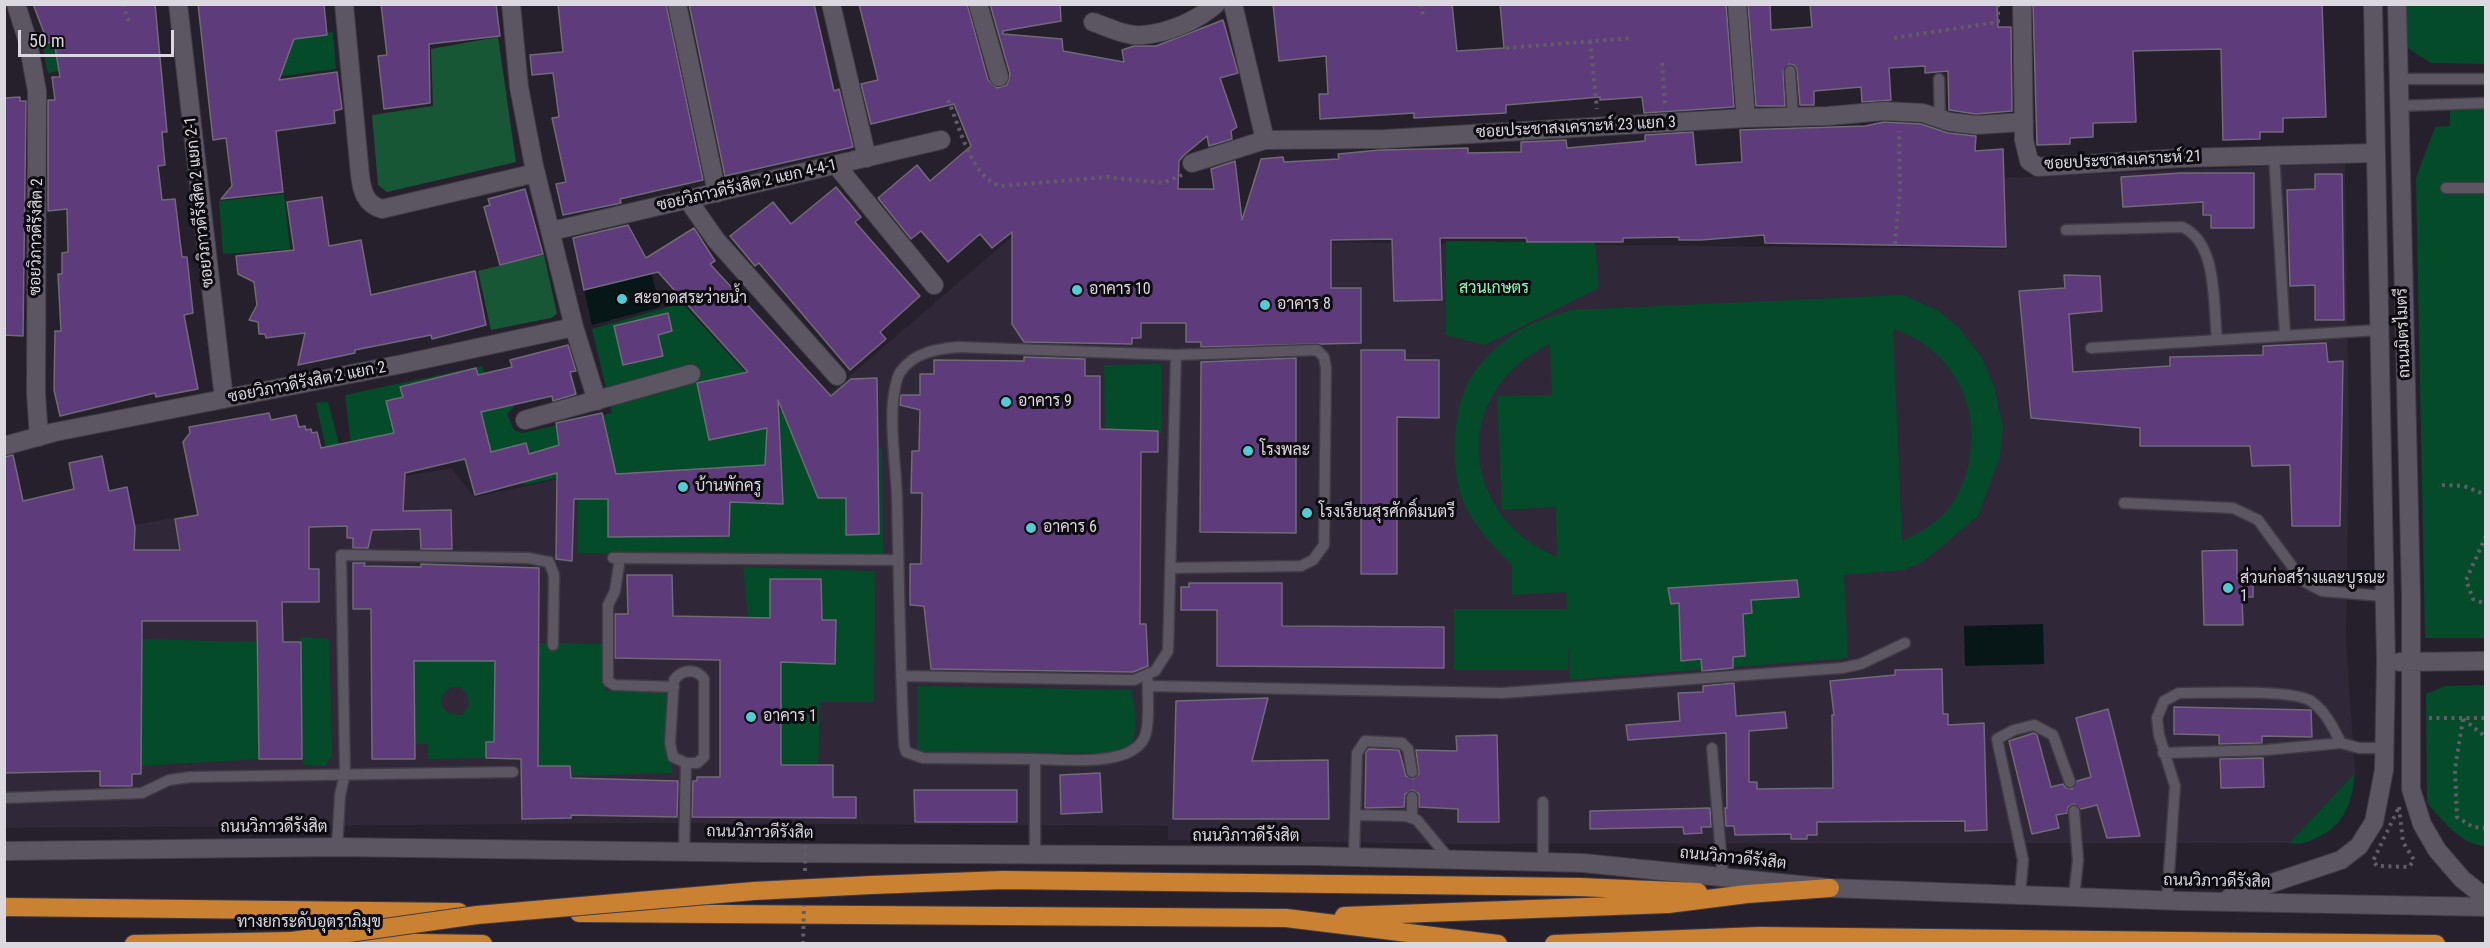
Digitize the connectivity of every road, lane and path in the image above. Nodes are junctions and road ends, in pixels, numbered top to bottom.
1 (16, 4) edge
2 (123, 4) edge
3 (178, 4) edge
4 (344, 4) edge
5 (511, 4) edge
6 (677, 4) edge
7 (831, 4) edge
8 (978, 4) edge
9 (1216, 4) edge
10 (1233, 4) edge
11 (1421, 4) edge
12 (1737, 4) edge
13 (1998, 4) edge
14 (2022, 4) edge
15 (2373, 4) edge
16 (2397, 4) edge
17 (1423, 16) dead end
18 (129, 22) dead end
19 (1093, 22) dead end
20 (1634, 38) dead end
21 (1894, 38) dead end
22 (1590, 41) junction
23 (1506, 48) dead end
24 (1662, 63) dead end
25 (1790, 71) dead end
26 (999, 77) dead end
27 (1939, 79) dead end
28 (2398, 79) junction
29 (2486, 79) edge
30 (948, 100) dead end
31 (2486, 103) edge
32 (2397, 105) junction
33 (1899, 112) junction
34 (1793, 117) junction
35 (1746, 118) junction
36 (1940, 119) junction
37 (2024, 122) junction
38 (1667, 123) junction
39 (1598, 127) junction
40 (942, 140) dead end
41 (1265, 140) junction
42 (2399, 152) junction
43 (2375, 153) junction
44 (2274, 156) junction
45 (867, 158) junction
46 (1192, 164) joint
47 (836, 165) junction
48 (536, 173) junction
49 (2446, 188) dead end
50 (2486, 188) edge
51 (717, 193) junction
52 (688, 200) junction
53 (2066, 230) dead end
54 (552, 231) junction
55 (1895, 244) dead end
56 (934, 285) dead end
57 (574, 327) junction
58 (2378, 330) junction
59 (2285, 335) junction
60 (2217, 339) junction
61 (2091, 348) dead end
62 (1176, 355) junction
63 (691, 374) dead end
64 (837, 376) dead end
65 (224, 399) junction
66 (597, 401) junction
67 (525, 420) dead end
68 (39, 437) junction
69 (4, 446) edge
70 (2442, 485) dead end
71 (2486, 495) edge
72 (2124, 503) dead end
73 (2486, 536) edge
74 (897, 560) junction
75 (1171, 568) junction
76 (2384, 596) junction
77 (2486, 604) edge
78 (1905, 643) dead end
79 (553, 645) dead end
80 (2386, 662) junction
81 (2411, 662) junction
82 (2486, 662) edge
83 (1148, 674) junction
84 (901, 676) junction
85 (1148, 686) junction
86 (674, 687) junction
87 (2423, 718) dead end
88 (2486, 718) edge
89 (2463, 719) junction
90 (2486, 737) edge
91 (2341, 743) junction
92 (1712, 748) dead end
93 (2386, 748) junction
94 (2163, 753) junction
95 (1035, 759) junction
96 (686, 763) junction
97 (513, 772) dead end
98 (1412, 772) dead end
99 (345, 774) junction
100 (2070, 782) dead end
101 (1412, 797) dead end
102 (4, 798) edge
103 (1543, 802) dead end
104 (2074, 811) dead end
105 (1355, 815) junction
106 (1412, 818) junction
107 (2486, 828) edge
108 (806, 829) dead end
109 (772, 834) dead end
110 (337, 847) junction
111 (4, 850) edge
112 (684, 852) junction
113 (1035, 855) junction
114 (1354, 857) junction
115 (1450, 860) junction
116 (1543, 862) junction
117 (2377, 866) joint
118 (1723, 878) junction
119 (1830, 888) junction
120 (1747, 894) junction
121 (2020, 896) junction
122 (2074, 897) junction
123 (2486, 898) edge
124 (2167, 901) junction
125 (2214, 902) junction
126 (2486, 906) edge
127 (4, 907) edge
128 (1286, 918) junction
129 (292, 941) junction
130 (134, 944) edge
131 (483, 944) edge
132 (1498, 944) edge
133 (1554, 944) edge
134 (2436, 944) edge

1 - 68 street, ซอยวิภาวดีรังสิต 2
2 - 18 path
3 - 65 street, ซอยวิภาวดีรังสิต 2 แยก 2-1
4 - 48 street
5 - 48 street
6 - 51 street
7 - 45 street
8 - 26 street
9 - 19 street
10 - 41 street
11 - 17 path
12 - 35 street
13 - 21 path
14 - 37 street, ซอยประชาสงเคราะห์ 21
15 - 43 street
16 - 28 street, ถนนมิตรไมตรี
20 - 22 path
22 - 23 path
22 - 39 path
24 - 38 path
25 - 34 lane
27 - 36 lane
28 - 29 lane
28 - 32 street, ถนนมิตรไมตรี
30 - 46 path
31 - 32 lane
32 - 42 street, ถนนมิตรไมตรี
33 - 34 street, ซอยประชาสงเคราะห์ 23 แยก 3
33 - 36 street, ซอยประชาสงเคราะห์ 23 แยก 3
33 - 55 path
34 - 35 street, ซอยประชาสงเคราะห์ 23 แยก 3
35 - 38 street, ซอยประชาสงเคราะห์ 23 แยก 3
36 - 37 street, ซอยประชาสงเคราะห์ 23 แยก 3
37 - 44 street, ซอยประชาสงเคราะห์ 21
38 - 39 street, ซอยประชาสงเคราะห์ 23 แยก 3
39 - 41 street, ซอยประชาสงเคราะห์ 23 แยก 3
40 - 45 street, ซอยวิภาวดีรังสิต 2 แยก 4-4-1
41 - 46 street, ซอยประชาสงเคราะห์ 23 แยก 3
42 - 43 street, ซอยประชาสงเคราะห์ 21
42 - 81 street, ถนนมิตรไมตรี
43 - 44 street, ซอยประชาสงเคราะห์ 21
43 - 58 street
44 - 59 lane
45 - 47 street, ซอยวิภาวดีรังสิต 2 แยก 4-4-1
47 - 51 street, ซอยวิภาวดีรังสิต 2 แยก 4-4-1
47 - 56 street
48 - 54 street
49 - 50 lane
51 - 52 street, ซอยวิภาวดีรังสิต 2 แยก 4-4-1
52 - 54 street, ซอยวิภาวดีรังสิต 2 แยก 4-4-1
52 - 64 street
53 - 60 lane
54 - 57 street
57 - 65 street, ซอยวิภาวดีรังสิต 2 แยก 2
57 - 66 street
58 - 59 lane
58 - 76 street
59 - 60 lane
60 - 61 lane
62 - 74 lane
62 - 75 lane
62 - 75 lane
63 - 66 street
65 - 68 street, ซอยวิภาวดีรังสิต 2 แยก 2
66 - 67 street
68 - 69 street
70 - 71 path
72 - 76 lane
73 - 77 path
74 - 84 lane
74 - 86 lane
75 - 83 lane
76 - 80 street
78 - 85 lane
79 - 99 lane
80 - 81 street
80 - 93 street
81 - 82 street
81 - 123 street, ถนนมิตรไมตรี
83 - 84 lane
83 - 85 lane
84 - 95 lane
85 - 95 lane
86 - 96 lane
86 - 96 lane
87 - 89 path
88 - 89 path
89 - 90 path
89 - 107 path
91 - 93 lane
91 - 94 lane
91 - 94 lane
92 - 118 lane
93 - 125 street
94 - 124 lane
95 - 113 lane
96 - 112 lane
97 - 99 lane
98 - 105 lane
99 - 102 lane
99 - 110 lane
100 - 121 lane
101 - 106 lane
103 - 116 lane
104 - 122 lane
105 - 106 lane
105 - 114 lane
106 - 115 lane
108 - 109 path
110 - 111 street, ถนนวิภาวดีรังสิต
110 - 112 street, ถนนวิภาวดีรังสิต
112 - 113 street, ถนนวิภาวดีรังสิต
113 - 114 street, ถนนวิภาวดีรังสิต
114 - 115 street, ถนนวิภาวดีรังสิต
115 - 116 street, ถนนวิภาวดีรังสิต
116 - 118 street, ถนนวิภาวดีรังสิต
117 - 117 path
118 - 119 street, ถนนวิภาวดีรังสิต
119 - 120 highway
119 - 121 street, ถนนวิภาวดีรังสิต
120 - 128 highway
120 - 129 highway, bridge
121 - 122 street, ถนนวิภาวดีรังสิต
122 - 124 street, ถนนวิภาวดีรังสิต
124 - 125 street, ถนนวิภาวดีรังสิต
125 - 126 street, ถนนวิภาวดีรังสิต
127 - 128 highway
128 - 132 highway
129 - 130 highway, ทางยกระดับอุตราภิมุข
129 - 131 highway, ทางยกระดับอุตราภิมุข, bridge
133 - 134 highway

